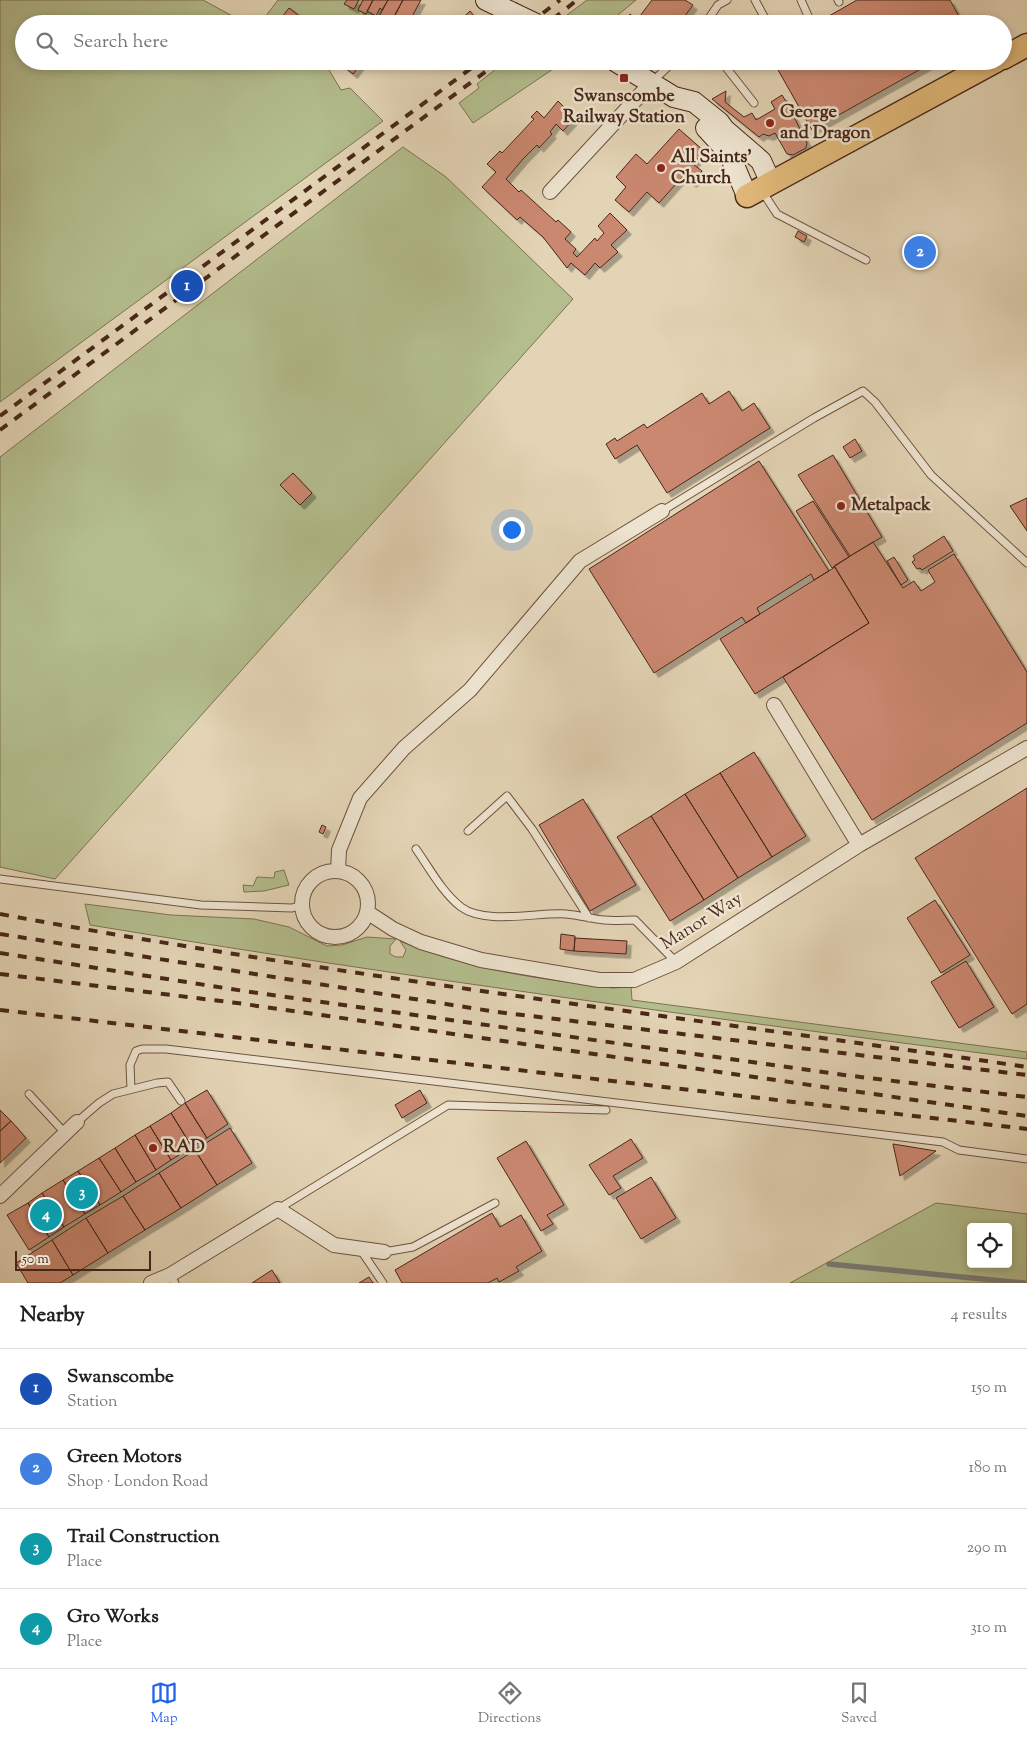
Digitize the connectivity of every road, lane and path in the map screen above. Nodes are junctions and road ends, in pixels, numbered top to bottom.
1 (488, 0) edge
2 (726, 0) edge
3 (755, 0) edge
4 (801, 0) edge
5 (517, 15) edge
6 (711, 15) edge
7 (763, 15) edge
8 (808, 15) edge
9 (1027, 45) edge
10 (1012, 53) edge
11 (630, 70) edge
12 (665, 70) edge
13 (728, 70) edge
14 (979, 70) edge
15 (651, 83) junction
16 (674, 97) junction
17 (754, 103) dead end
18 (767, 185) junction
19 (550, 192) dead end
20 (866, 260) dead end
21 (662, 510) joint
22 (1027, 563) edge
23 (774, 705) dead end
24 (1027, 748) edge
25 (468, 832) dead end
26 (859, 844) junction
27 (416, 849) dead end
28 (338, 871) junction
29 (0, 879) edge
30 (302, 905) junction
31 (367, 912) junction
32 (589, 918) junction
33 (676, 962) junction
34 (132, 1089) junction
35 (29, 1094) dead end
36 (181, 1101) dead end
37 (606, 1110) dead end
38 (77, 1122) joint
39 (66, 1132) junction
40 (1027, 1159) edge
41 (0, 1196) edge
42 (495, 1203) dead end
43 (278, 1209) junction
44 (359, 1249) junction
45 (384, 1252) joint
46 (172, 1279) edge
47 (151, 1283) edge
48 (383, 1283) edge

1 - 5 main road, bridge
2 - 6 lane
3 - 7 lane
4 - 8 lane
9 - 10 main road
11 - 15 main road
12 - 15 lane
13 - 17 lane
14 - 18 main road
15 - 16 main road
15 - 19 street
16 - 18 main road
16 - 18 main road
18 - 20 lane
21 - 22 lane
21 - 28 street
23 - 26 street
24 - 26 street, Manor Way
25 - 32 lane
26 - 33 street, Manor Way
27 - 32 lane
28 - 30 street
28 - 31 street
29 - 30 lane
30 - 31 street
31 - 33 street, Manor Way
32 - 33 lane
34 - 36 lane
34 - 38 lane
34 - 40 lane
35 - 39 lane
37 - 43 lane
38 - 39 street
39 - 41 street
42 - 45 lane
43 - 44 street
43 - 46 street
44 - 45 street
44 - 48 lane
46 - 47 street

